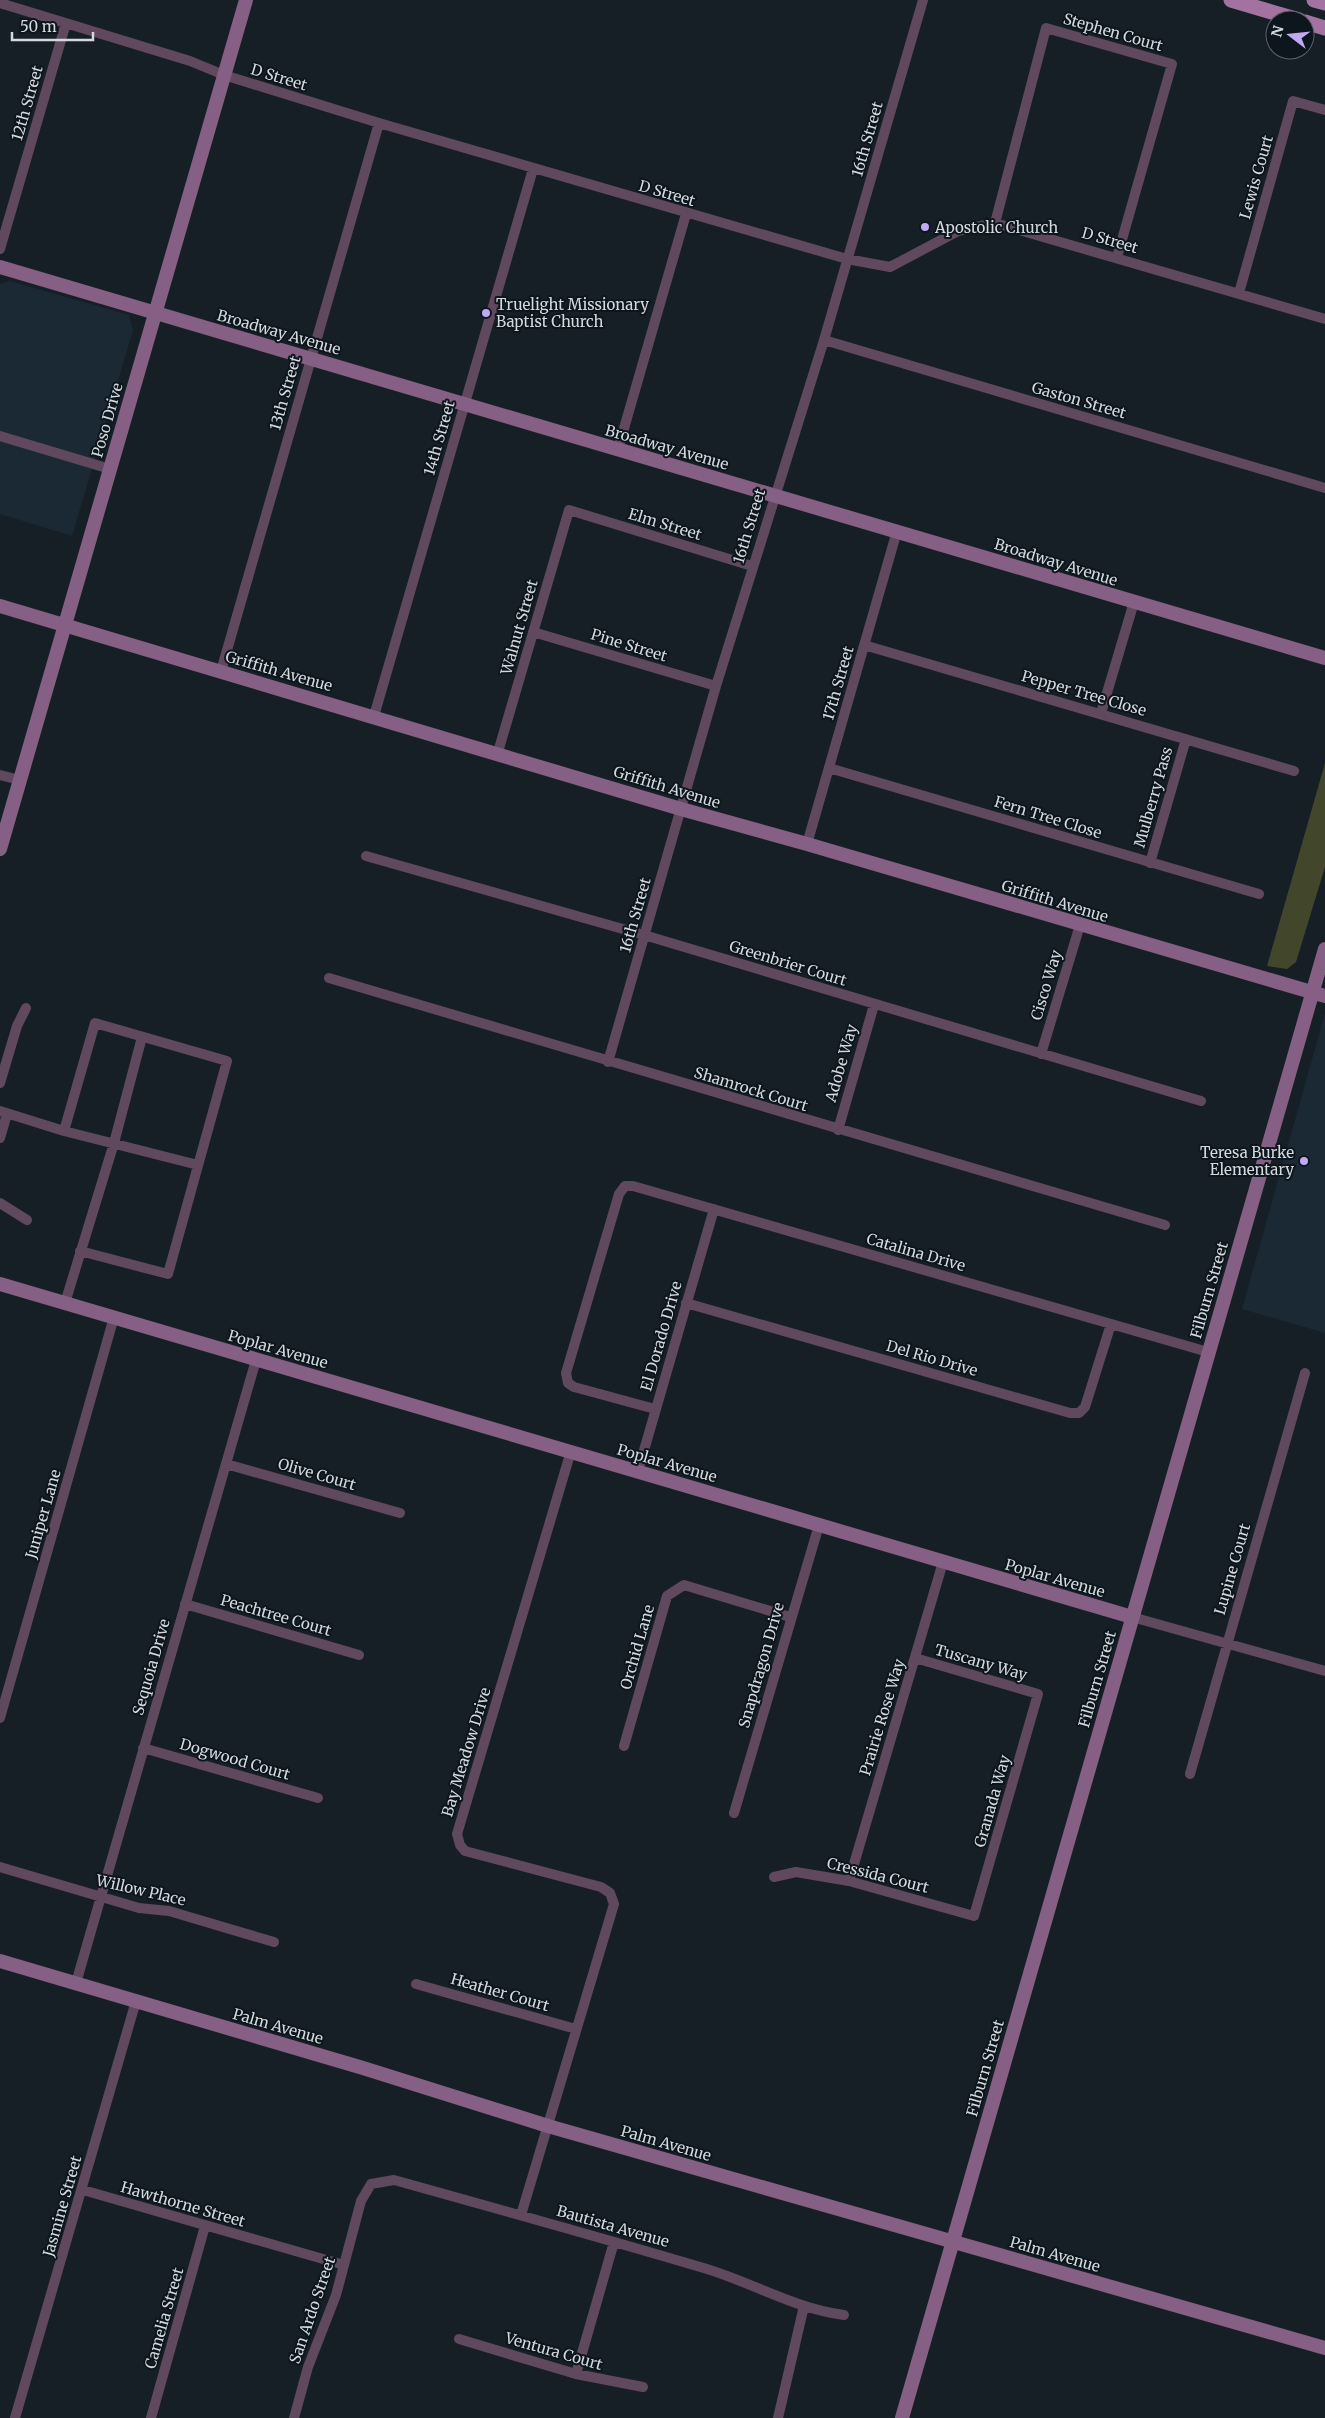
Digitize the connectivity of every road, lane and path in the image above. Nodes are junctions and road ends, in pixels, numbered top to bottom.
1 (246, 0) edge
2 (922, 0) edge
3 (1232, 0) edge
4 (1314, 0) edge
5 (0, 3) edge
6 (1325, 3) edge
7 (1266, 10) edge
8 (66, 23) junction
9 (224, 75) junction
10 (1325, 110) edge
11 (379, 123) junction
12 (533, 169) junction
13 (686, 214) junction
14 (995, 223) junction
15 (0, 249) edge
16 (1117, 257) junction
17 (848, 259) junction
18 (0, 267) edge
19 (1239, 293) junction
20 (155, 313) junction
21 (1325, 319) edge
22 (824, 340) junction
23 (311, 359) junction
24 (465, 404) junction
25 (0, 436) edge
26 (618, 449) junction
27 (110, 469) junction
28 (1325, 488) edge
29 (774, 495) junction
30 (569, 510) joint
31 (897, 531) junction
32 (752, 566) junction
33 (1134, 602) junction
34 (0, 606) edge
35 (65, 625) junction
36 (533, 632) junction
37 (864, 645) junction
38 (1325, 658) edge
39 (221, 671) junction
40 (716, 686) junction
41 (1101, 713) junction
42 (374, 716) junction
43 (1186, 739) junction
44 (498, 752) junction
45 (829, 768) junction
46 (1294, 772) dead end
47 (0, 774) edge
48 (20, 780) junction
49 (682, 809) junction
50 (807, 844) junction
51 (0, 849) edge
52 (366, 856) dead end
53 (1150, 863) junction
54 (1258, 894) dead end
55 (1080, 925) junction
56 (644, 935) junction
57 (1325, 949) edge
58 (329, 978) dead end
59 (1319, 994) edge
60 (874, 1005) junction
61 (26, 1008) dead end
62 (142, 1037) junction
63 (1041, 1054) junction
64 (608, 1062) junction
65 (0, 1083) edge
66 (1201, 1101) dead end
67 (4, 1112) edge
68 (838, 1130) junction
69 (64, 1131) junction
70 (0, 1138) edge
71 (114, 1143) junction
72 (198, 1165) junction
73 (0, 1203) edge
74 (714, 1210) junction
75 (28, 1220) dead end
76 (1165, 1225) dead end
77 (80, 1251) junction
78 (0, 1284) edge
79 (65, 1303) junction
80 (686, 1303) junction
81 (114, 1317) junction
82 (1111, 1324) junction
83 (1208, 1352) junction
84 (256, 1360) junction
85 (1305, 1373) dead end
86 (655, 1409) junction
87 (571, 1451) junction
88 (226, 1464) junction
89 (638, 1471) junction
90 (400, 1513) dead end
91 (819, 1525) junction
92 (943, 1562) junction
93 (185, 1604) junction
94 (790, 1617) junction
95 (1132, 1617) junction
96 (1227, 1643) junction
97 (359, 1655) dead end
98 (915, 1658) junction
99 (1325, 1671) edge
100 (1038, 1694) joint
101 (0, 1718) edge
102 (624, 1746) dead end
103 (143, 1748) junction
104 (1190, 1774) dead end
105 (318, 1798) dead end
106 (734, 1813) dead end
107 (0, 1867) edge
108 (774, 1877) dead end
109 (849, 1881) junction
110 (102, 1897) junction
111 (974, 1916) joint
112 (274, 1942) dead end
113 (0, 1961) edge
114 (76, 1983) junction
115 (416, 1984) dead end
116 (136, 2001) junction
117 (576, 2029) junction
118 (548, 2126) junction
119 (371, 2184) joint
120 (82, 2190) junction
121 (521, 2215) junction
122 (205, 2226) junction
123 (614, 2242) junction
124 (952, 2242) junction
125 (344, 2265) junction
126 (804, 2306) junction
127 (844, 2315) dead end
128 (459, 2339) dead end
129 (1325, 2348) edge
130 (576, 2374) junction
131 (643, 2387) dead end
132 (15, 2418) edge
133 (151, 2418) edge
134 (294, 2418) edge
135 (778, 2418) edge
136 (902, 2418) edge

1 - 9 street, Poso Drive
2 - 17 street, 16th Street
3 - 7 main road
4 - 6 main road
5 - 8 street, D Street
8 - 9 street, D Street
8 - 15 street, 12th Street
9 - 11 street, D Street
9 - 20 street, Poso Drive
10 - 19 street, Lewis Court
11 - 12 street, D Street
11 - 23 street, 13th Street
12 - 13 street, D Street
12 - 24 street, 14th Street
13 - 17 street, D Street
13 - 26 street
14 - 16 street, D Street
14 - 16 street, Stephen Court
14 - 17 street, D Street
16 - 19 street, D Street
17 - 22 street, 16th Street
18 - 20 street, Broadway Avenue
19 - 21 street, D Street
20 - 23 street, Broadway Avenue
20 - 27 street, Poso Drive
22 - 28 street, Gaston Street
22 - 29 street, 16th Street
23 - 24 street, Broadway Avenue
23 - 39 street, 13th Street
24 - 26 street, Broadway Avenue
24 - 42 street, 14th Street
25 - 27 street
26 - 29 street, Broadway Avenue
27 - 35 street, Poso Drive
29 - 31 street, Broadway Avenue
29 - 32 street, 16th Street
30 - 32 street, Elm Street
30 - 36 street, Walnut Street
31 - 33 street, Broadway Avenue
31 - 37 street, 17th Street
32 - 40 street, 16th Street
33 - 38 street, Broadway Avenue
33 - 41 street
34 - 35 street, Griffith Avenue
35 - 39 street, Griffith Avenue
35 - 48 street, Poso Drive
36 - 40 street, Pine Street
36 - 44 street, Walnut Street
37 - 41 street, Pepper Tree Close
37 - 45 street, 17th Street
39 - 42 street, Griffith Avenue
40 - 49 street, 16th Street
41 - 43 street, Pepper Tree Close
42 - 44 street, Griffith Avenue
43 - 46 street, Pepper Tree Close
43 - 53 street, Mulberry Pass
44 - 49 street, Griffith Avenue
45 - 50 street, 17th Street
45 - 53 street, Fern Tree Close
47 - 48 street
48 - 51 street, Poso Drive
49 - 50 street, Griffith Avenue
49 - 56 street, 16th Street
50 - 55 street, Griffith Avenue
52 - 56 street, Greenbrier Court
53 - 54 street, Fern Tree Close
55 - 59 street, Griffith Avenue
55 - 63 street, Cisco Way
56 - 60 street, Greenbrier Court
56 - 64 street, 16th Street
57 - 59 street, Filburn Street
58 - 64 street, Shamrock Court
59 - 83 street, Filburn Street
60 - 63 street, Greenbrier Court
60 - 68 street, Adobe Way
61 - 65 street
62 - 69 street
62 - 71 street
62 - 72 street
63 - 66 street, Greenbrier Court
64 - 68 street, Shamrock Court
67 - 69 street
67 - 70 street
68 - 76 street, Shamrock Court
69 - 71 street
71 - 72 street
71 - 77 street
72 - 77 street
73 - 75 street
74 - 80 street, El Dorado Drive
74 - 82 street, Catalina Drive
74 - 86 street, Catalina Drive
77 - 79 street
78 - 79 street, Poplar Avenue
79 - 81 street, Poplar Avenue
80 - 82 street, Del Rio Drive
80 - 86 street, El Dorado Drive
81 - 84 street, Poplar Avenue
81 - 101 street, Juniper Lane
82 - 83 street, Catalina Drive
83 - 95 street, Filburn Street
84 - 87 street, Poplar Avenue
84 - 88 street, Sequoia Drive
85 - 96 street, Lupine Court
86 - 89 street, El Dorado Drive
87 - 89 street, Poplar Avenue
87 - 117 street, Bay Meadow Drive
88 - 90 street, Olive Court
88 - 93 street, Sequoia Drive
89 - 91 street, Poplar Avenue
91 - 92 street, Poplar Avenue
91 - 94 street, Snapdragon Drive
92 - 95 street, Poplar Avenue
92 - 98 street, Prairie Rose Way
93 - 97 street, Peachtree Court
93 - 103 street, Sequoia Drive
94 - 102 street, Orchid Lane
94 - 106 street, Snapdragon Drive
95 - 96 street, Poplar Avenue
95 - 124 street, Filburn Street
96 - 99 street, Poplar Avenue
96 - 104 street, Lupine Court
98 - 100 street, Tuscany Way
98 - 109 street, Prairie Rose Way
100 - 111 street, Granada Way
103 - 105 street, Dogwood Court
103 - 110 street, Sequoia Drive
107 - 110 street, Willow Place
108 - 109 street, Cressida Court
109 - 111 street, Cressida Court
110 - 112 street, Willow Place
110 - 114 street, Sequoia Drive
113 - 114 street, Palm Avenue
114 - 116 street, Palm Avenue
115 - 117 street, Heather Court
116 - 118 street, Palm Avenue
116 - 120 street, Jasmine Street
117 - 118 street, Bay Meadow Drive
118 - 121 street, Bay Meadow Drive
118 - 124 street, Palm Avenue
119 - 121 street, Bautista Avenue
119 - 125 street, San Ardo Street
120 - 122 street, Hawthorne Street
120 - 132 street, Jasmine Street
121 - 123 street, Bautista Avenue
122 - 125 street, Hawthorne Street
122 - 133 street, Camelia Street
123 - 126 street, Bautista Avenue
123 - 130 street
124 - 129 street, Palm Avenue
124 - 136 street, Filburn Street
125 - 134 street, San Ardo Street
126 - 127 street, Bautista Avenue
126 - 135 street
128 - 130 street, Ventura Court
130 - 131 street, Ventura Court

